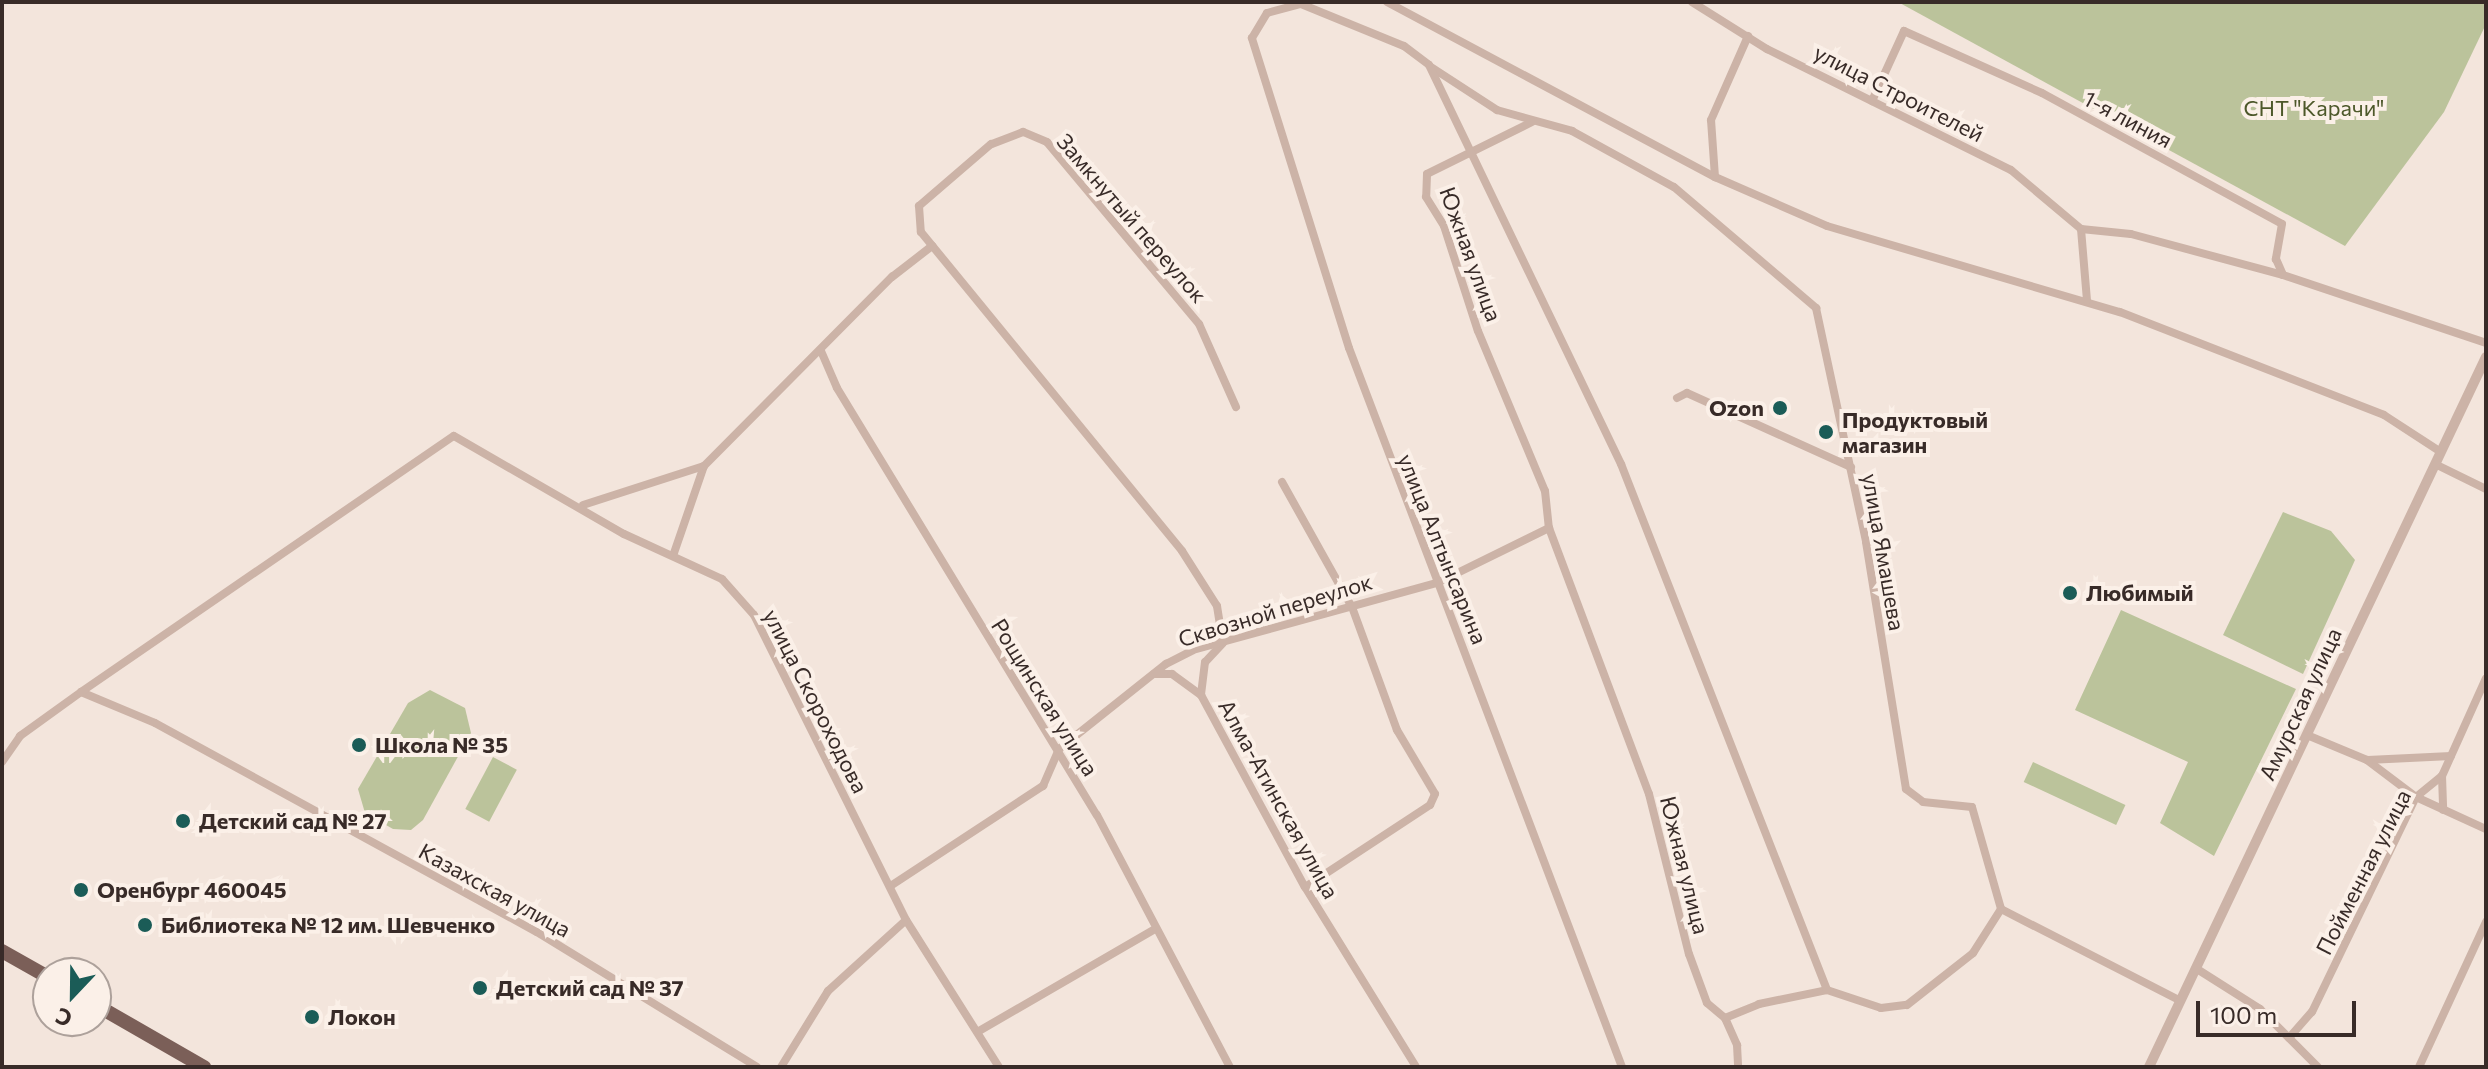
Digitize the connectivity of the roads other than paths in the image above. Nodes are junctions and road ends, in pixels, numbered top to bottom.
1 (1387, 2) edge
2 (1692, 2) edge
3 (1748, 36) junction
4 (1252, 38) joint
5 (1429, 65) junction
6 (1872, 101) junction
7 (1532, 121) junction
8 (1470, 150) junction
9 (1715, 177) junction
10 (2081, 229) junction
11 (932, 246) junction
12 (2283, 275) junction
13 (2087, 300) junction
14 (2486, 343) edge
15 (821, 351) junction
16 (2486, 357) edge
17 (1677, 398) dead end
18 (1236, 407) dead end
19 (2441, 452) junction
20 (2435, 464) junction
21 (704, 466) junction
22 (1851, 467) junction
23 (1282, 482) dead end
24 (2486, 489) edge
25 (583, 505) junction
26 (1549, 528) junction
27 (674, 553) junction
28 (1437, 583) junction
29 (1352, 607) junction
30 (1223, 643) junction
31 (1146, 677) junction
32 (2486, 678) edge
33 (81, 692) junction
34 (1201, 695) junction
35 (2307, 735) junction
36 (1059, 749) junction
37 (2451, 756) junction
38 (2367, 760) junction
39 (2, 762) edge
40 (2442, 776) junction
41 (2416, 797) junction
42 (2443, 810) junction
43 (2486, 829) edge
44 (892, 885) junction
45 (1305, 887) junction
46 (2001, 909) junction
47 (906, 920) junction
48 (2486, 922) edge
49 (1153, 930) junction
50 (2, 951) edge
51 (32, 968) edge
52 (2197, 969) junction
53 (1827, 990) junction
54 (2181, 1001) junction
55 (112, 1014) edge
56 (1725, 1018) junction
57 (979, 1031) junction
58 (2289, 1038) junction
59 (204, 1067) edge
60 (757, 1067) edge
61 (781, 1067) edge
62 (999, 1067) edge
63 (1230, 1067) edge
64 (1416, 1067) edge
65 (1622, 1067) edge
66 (1738, 1067) edge
67 (2149, 1067) edge
68 (2318, 1067) edge
69 (2419, 1067) edge

1 - 9 street
2 - 3 street, улица Строителей
3 - 6 street, улица Строителей
3 - 9 street
4 - 5 street, улица Ямашева
4 - 28 street, улица Алтынсарина
5 - 7 street, улица Ямашева
5 - 8 street
6 - 10 street, улица Строителей
6 - 12 street, 1-я линия
7 - 8 street
7 - 22 street, улица Ямашева
8 - 26 street, Южная улица
8 - 53 street, Южная улица
9 - 13 street
10 - 12 street
10 - 13 street
11 - 15 street
11 - 18 street, Замкнутый переулок
11 - 30 street
12 - 14 street
13 - 19 street
15 - 21 street
15 - 36 street, Рощинская улица
16 - 19 street, Амурская улица
17 - 22 street
19 - 20 street, Амурская улица
20 - 24 street
20 - 35 street, Амурская улица
21 - 25 street
21 - 27 street
22 - 46 street, улица Ямашева
23 - 29 street
25 - 27 street, улица Скороходова
25 - 33 street, улица Скороходова
26 - 28 street, Сквозной переулок
26 - 56 street, Южная улица
27 - 44 street, улица Скороходова
28 - 29 street, Сквозной переулок
28 - 65 street, улица Алтынсарина
29 - 30 street, Сквозной переулок
29 - 45 street
30 - 31 street, Сквозной переулок
30 - 34 street, Алма-Атинская улица
31 - 34 street
31 - 36 street, Сквозной переулок
32 - 37 street, Пойменная улица
33 - 39 street
33 - 60 street, Казахская улица
34 - 45 street, Алма-Атинская улица
35 - 38 street
35 - 52 street, Амурская улица
36 - 44 street, Сквозной переулок
36 - 49 street, Рощинская улица
37 - 38 street
37 - 40 street, Пойменная улица
38 - 41 street
40 - 41 street, Пойменная улица
40 - 42 street
41 - 42 street
41 - 58 street, Пойменная улица
42 - 43 street
44 - 47 street, улица Скороходова
45 - 64 street, Алма-Атинская улица
46 - 53 street
46 - 54 street
47 - 57 street, улица Скороходова
47 - 61 street
48 - 69 street
49 - 57 street
49 - 63 street, Рощинская улица
50 - 51 main road
52 - 54 street, Амурская улица
52 - 58 street
53 - 56 street
54 - 67 street, Амурская улица
55 - 59 main road
56 - 66 street, Южная улица
57 - 62 street, улица Скороходова
58 - 68 street

